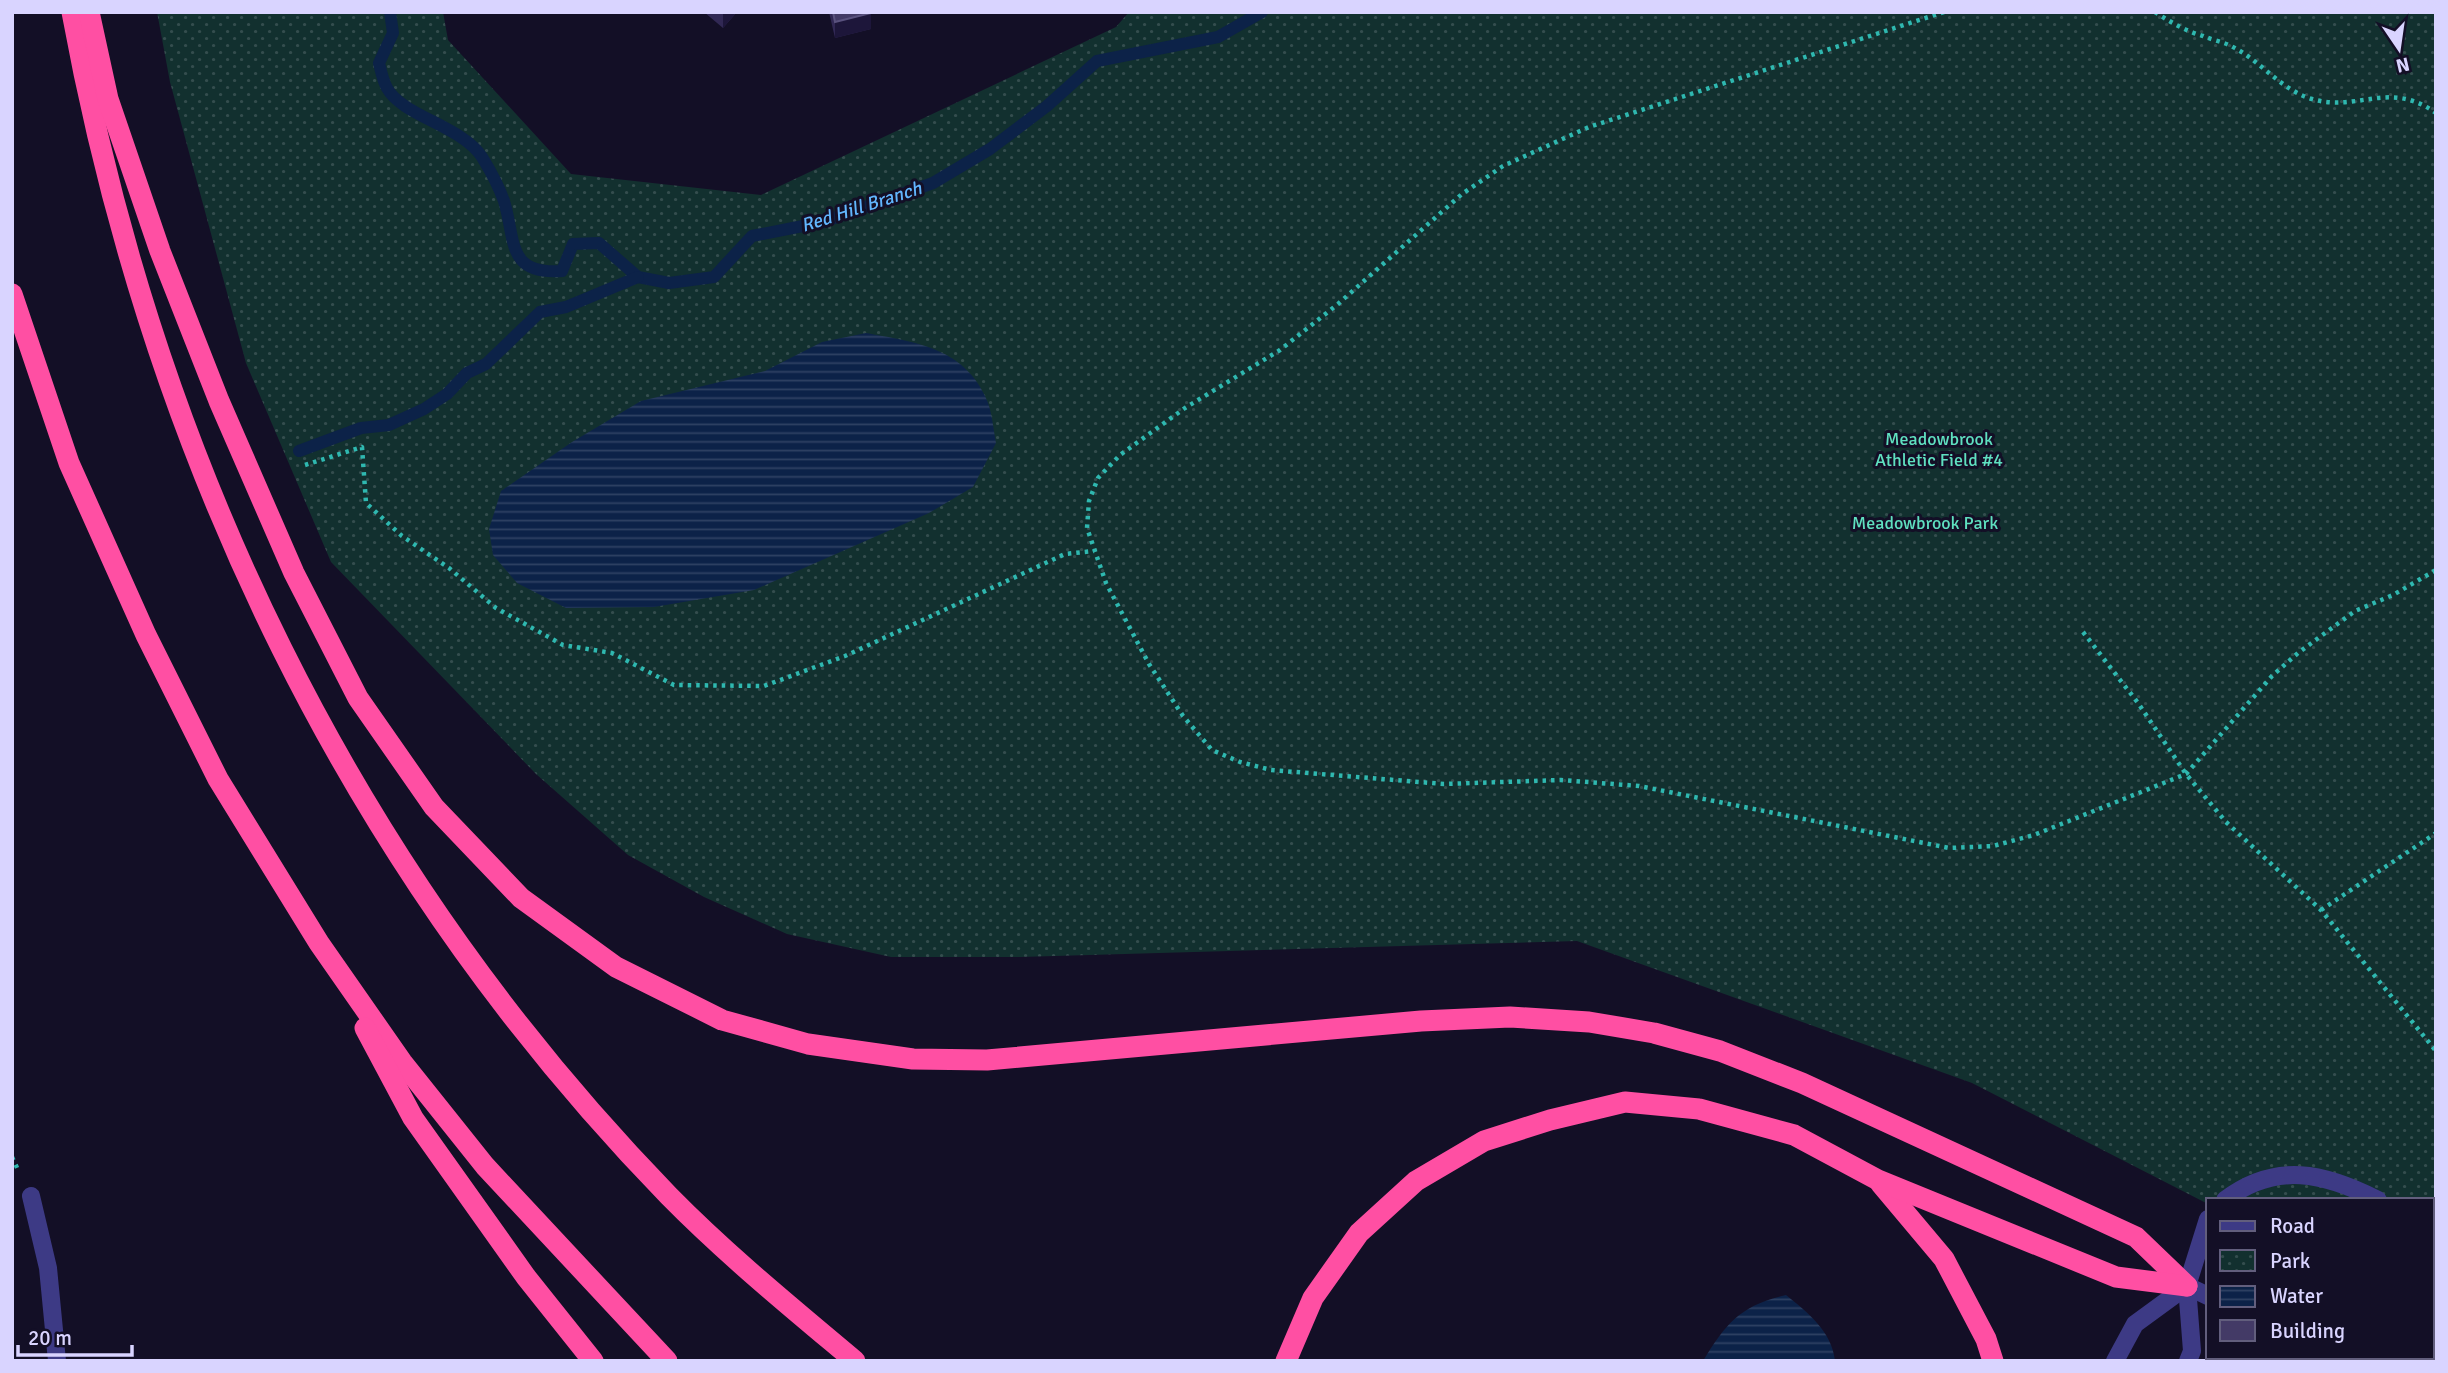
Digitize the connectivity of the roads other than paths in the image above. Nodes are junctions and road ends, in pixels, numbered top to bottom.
1 (72, 12) edge
2 (89, 12) edge
3 (12, 293) edge
4 (319, 943) junction
5 (1878, 1180) junction
6 (31, 1196) dead end
7 (2228, 1198) edge
8 (2374, 1198) edge
9 (2206, 1225) edge
10 (2187, 1286) junction
11 (2206, 1295) edge
12 (57, 1361) edge
13 (593, 1361) edge
14 (667, 1361) edge
15 (855, 1361) edge
16 (1286, 1361) edge
17 (1993, 1361) edge
18 (2115, 1361) edge
19 (2188, 1361) edge

1 - 15 highway
2 - 10 highway
3 - 4 highway
4 - 13 highway
4 - 14 highway
5 - 10 highway
5 - 16 highway
5 - 17 highway
6 - 12 street
7 - 8 street
9 - 10 street
10 - 11 street
10 - 18 street
10 - 19 street

